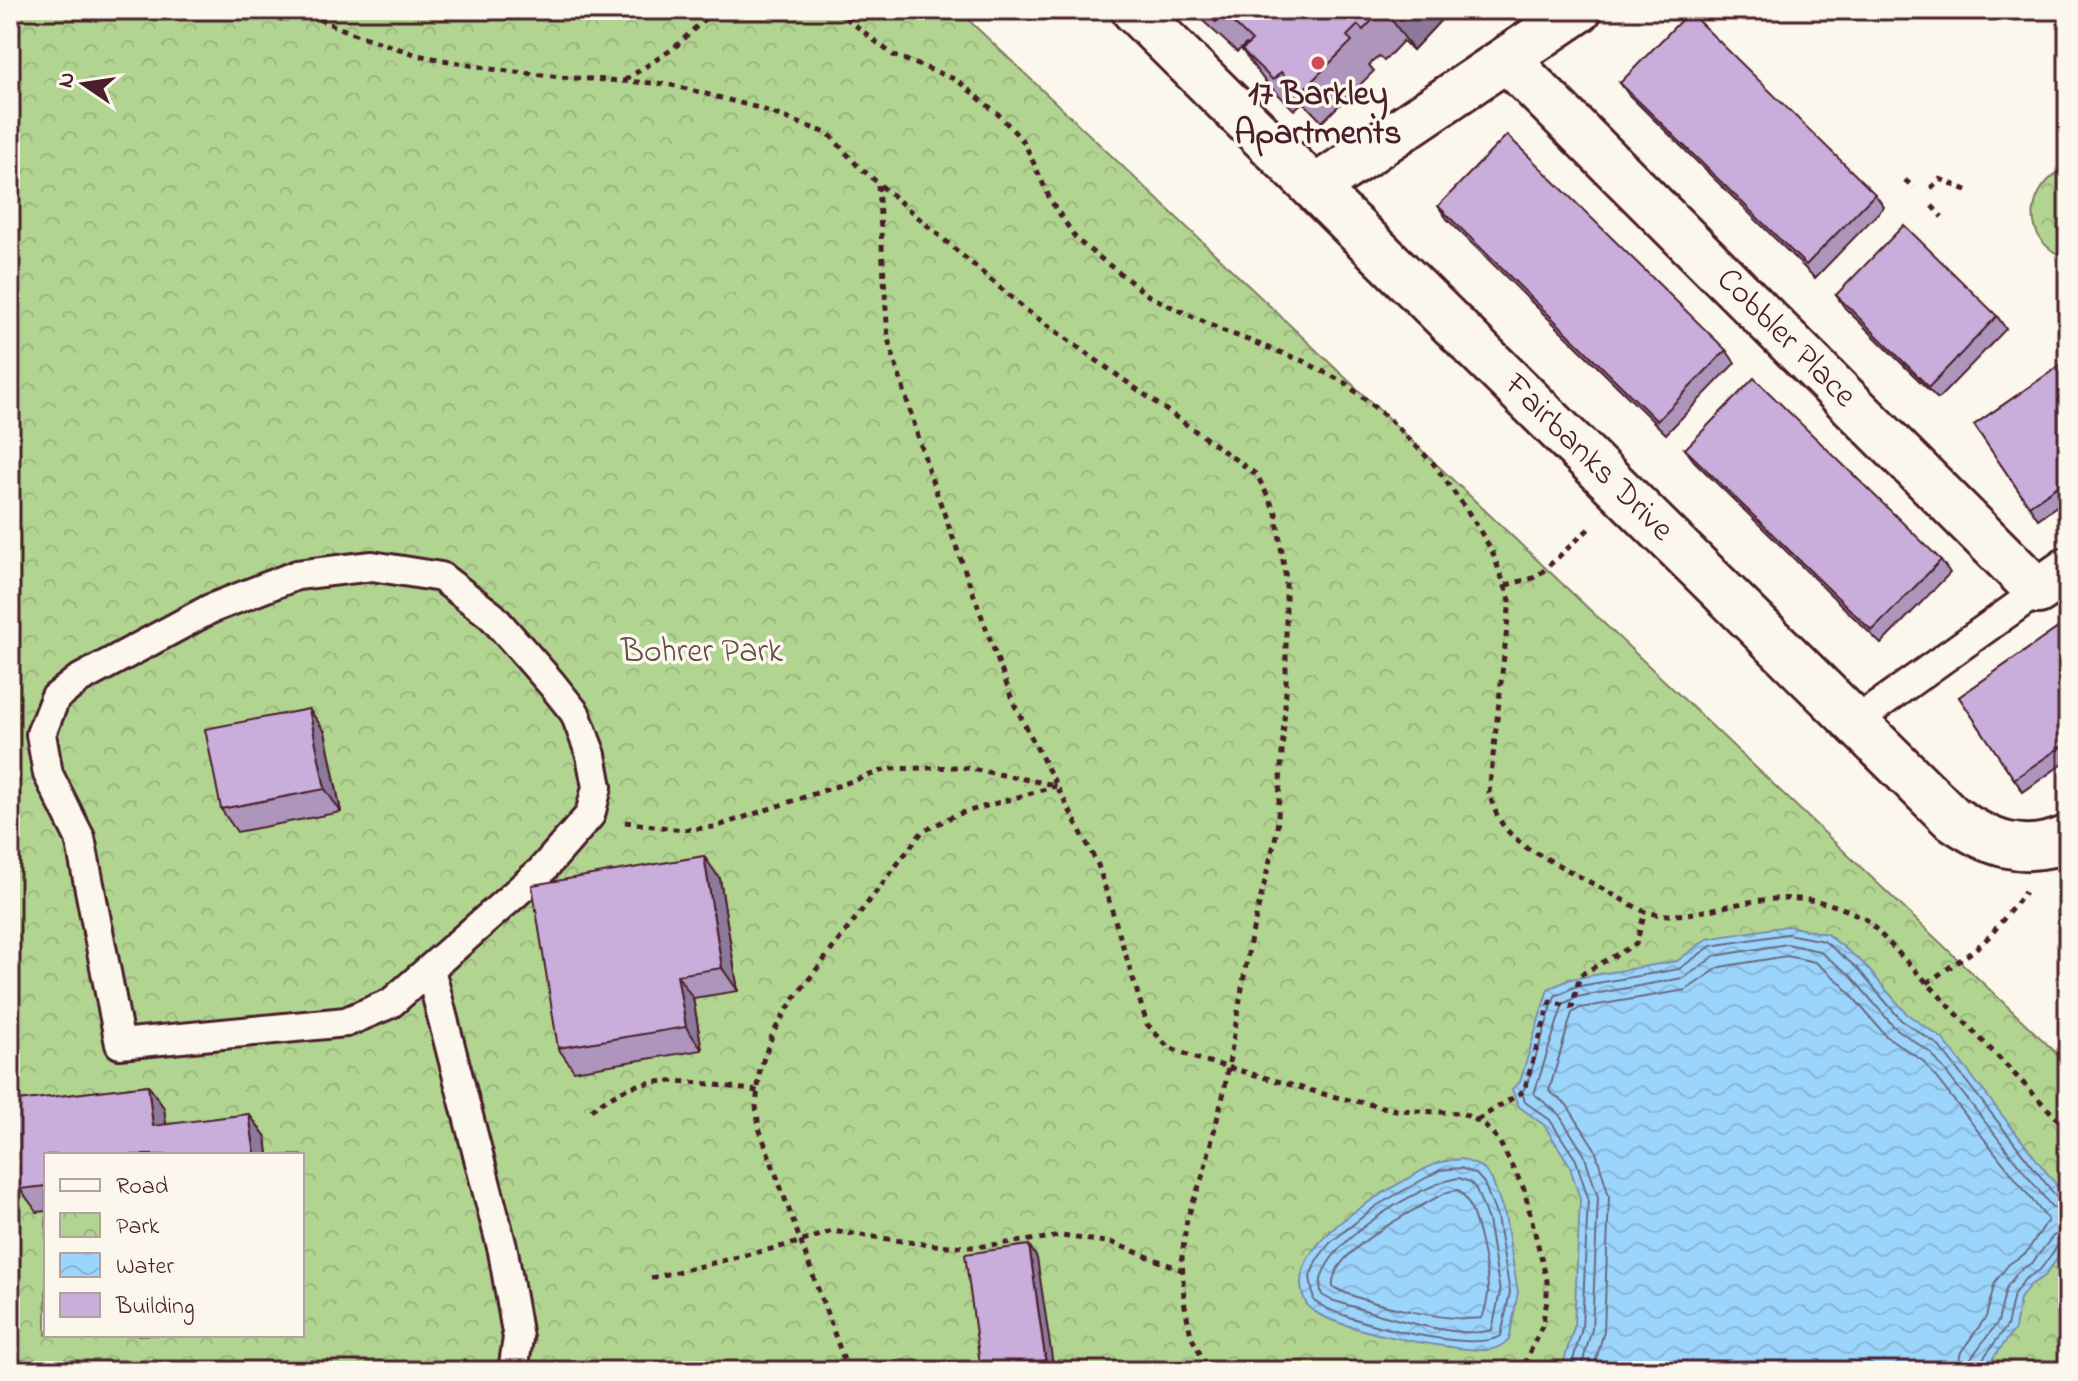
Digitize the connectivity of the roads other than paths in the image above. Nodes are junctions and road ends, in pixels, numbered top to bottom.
1 (1134, 10) edge
2 (1579, 10) edge
3 (1507, 60) junction
4 (1315, 188) junction
5 (2053, 580) edge
6 (1855, 722) junction
7 (2060, 841) edge
8 (430, 969) junction
9 (513, 1371) edge

1 - 4 street, Fairbanks Drive
2 - 3 street
3 - 4 street
3 - 5 street, Cobbler Place
4 - 6 street, Fairbanks Drive
5 - 6 lane
6 - 7 street, Fairbanks Drive
8 - 8 lane
8 - 9 lane

